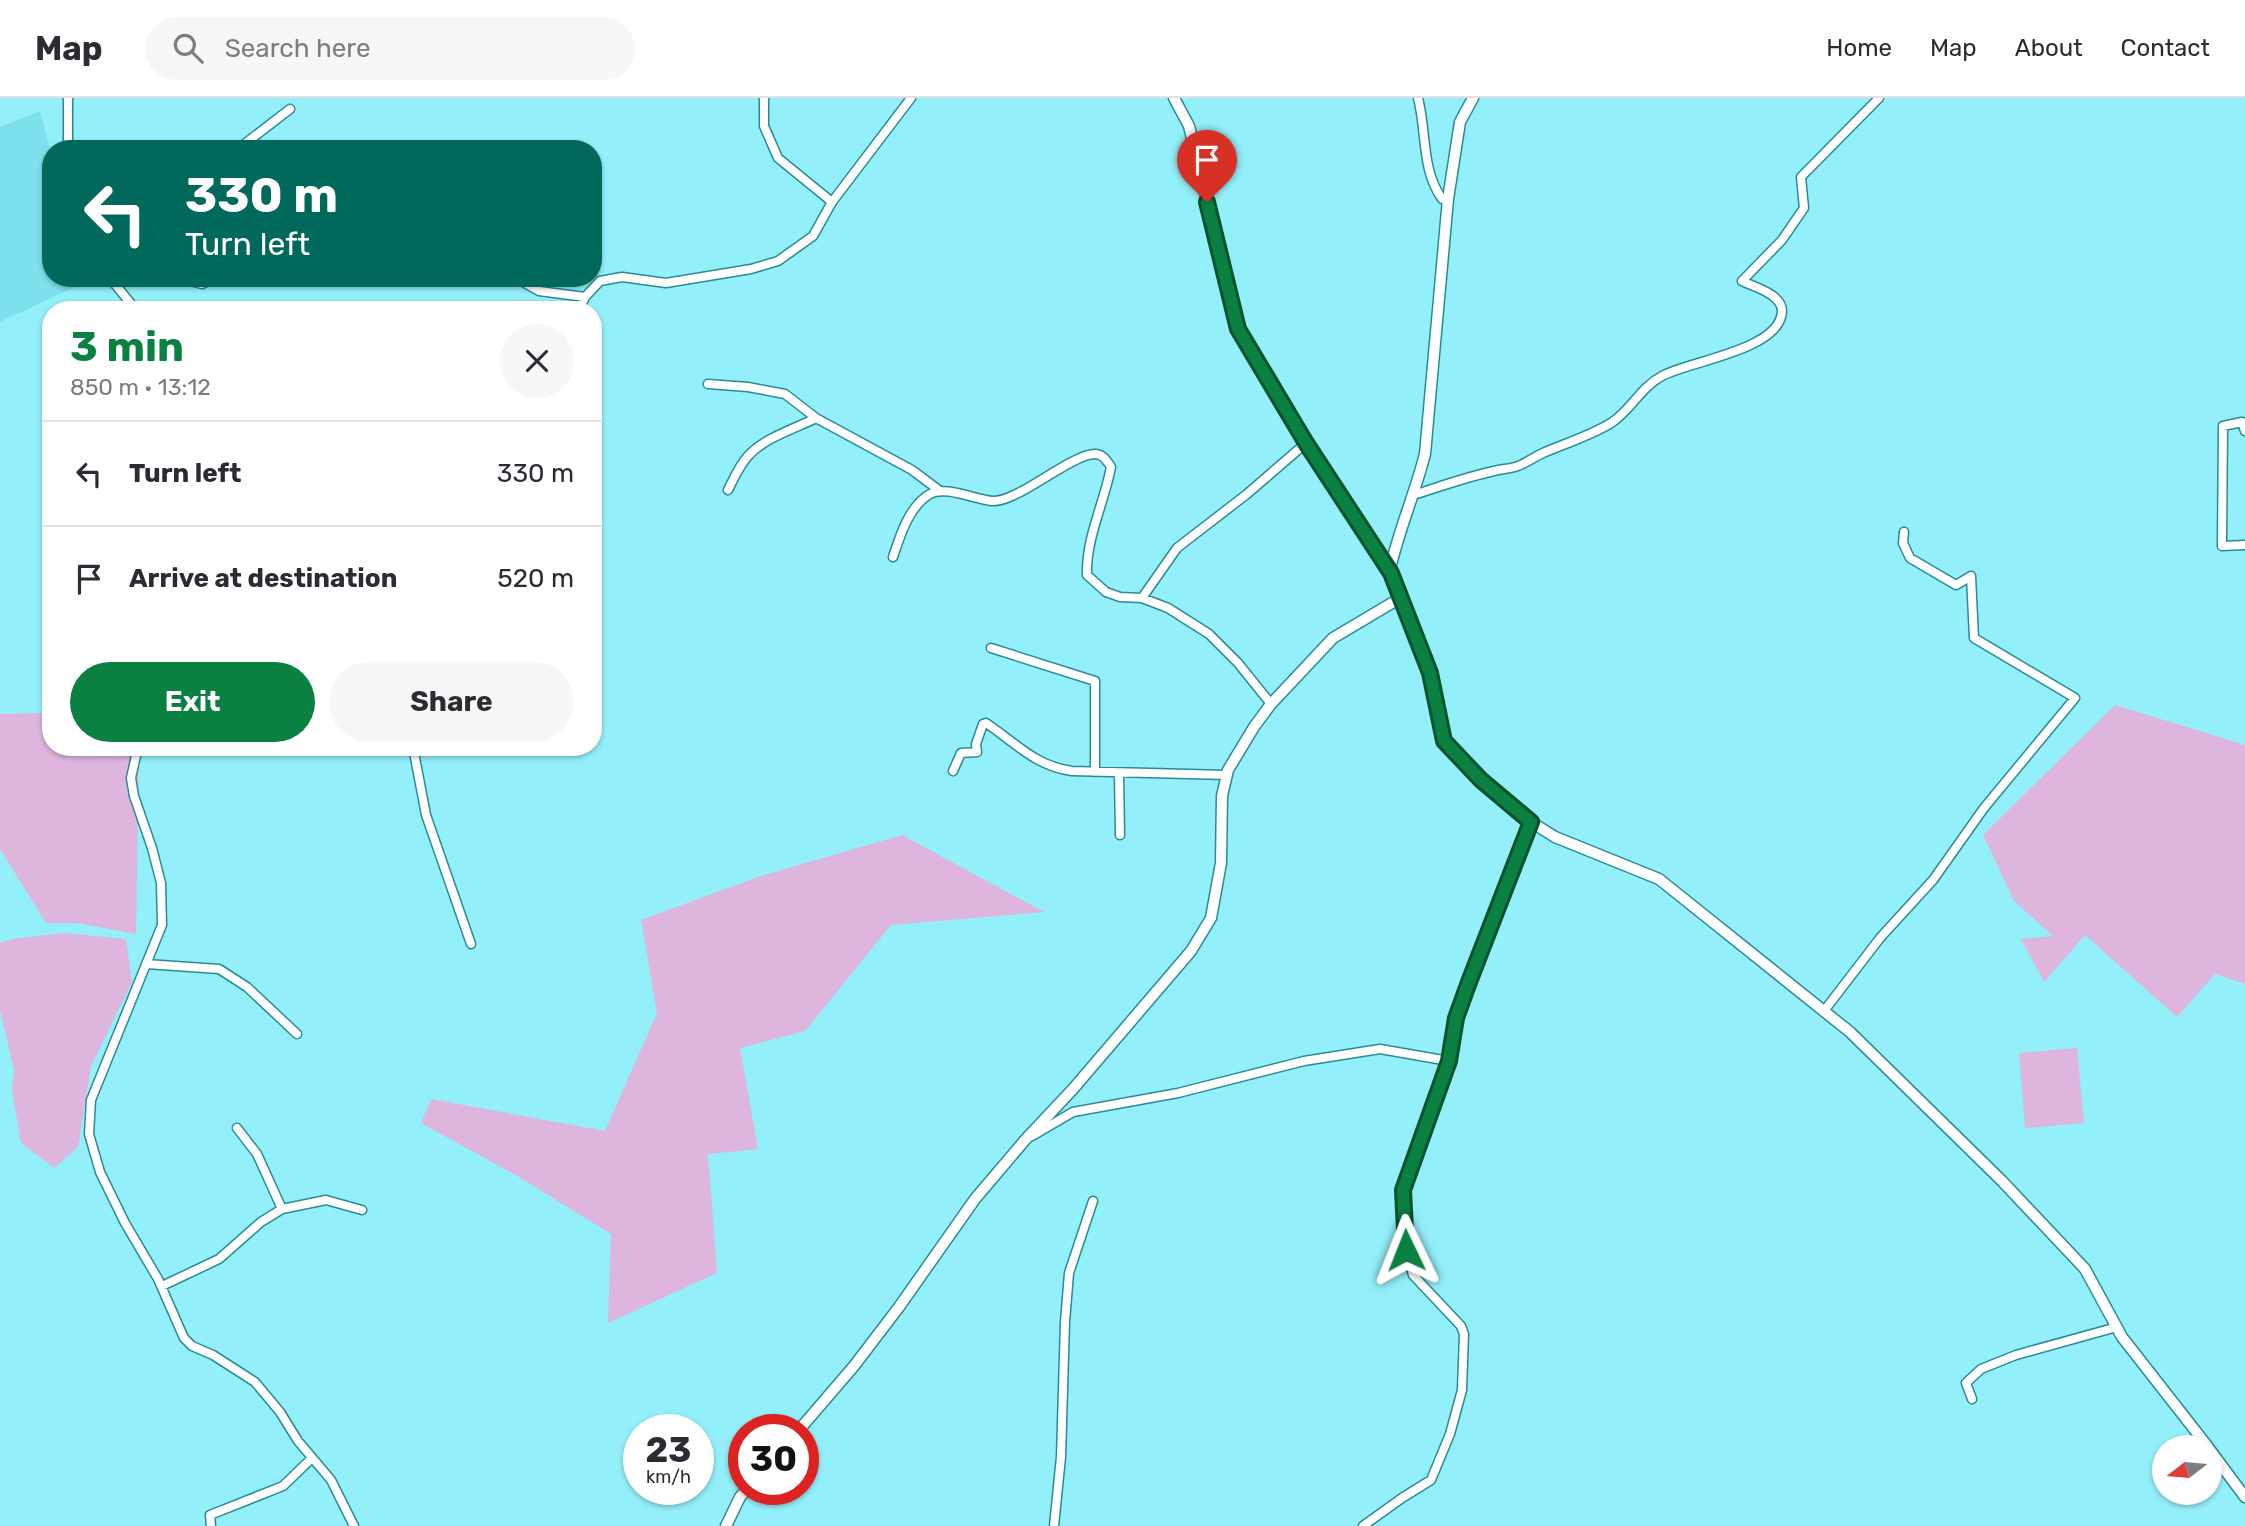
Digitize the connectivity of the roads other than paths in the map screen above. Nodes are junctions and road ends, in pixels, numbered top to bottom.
1 (68, 98) edge
2 (764, 98) edge
3 (911, 98) edge
4 (1174, 98) edge
5 (1418, 98) edge
6 (1473, 98) edge
7 (1879, 98) edge
8 (290, 109) dead end
9 (68, 140) edge
10 (250, 140) edge
11 (1448, 199) junction
12 (832, 202) junction
13 (602, 281) edge
14 (117, 287) edge
15 (533, 287) edge
16 (595, 287) edge
17 (585, 298) junction
18 (129, 301) edge
19 (584, 301) edge
20 (708, 384) dead end
21 (816, 418) junction
22 (2245, 431) edge
23 (1306, 443) junction
24 (728, 490) dead end
25 (940, 491) junction
26 (1412, 495) junction
27 (1904, 532) dead end
28 (2245, 545) edge
29 (893, 557) dead end
30 (1390, 569) junction
31 (1402, 597) junction
32 (1142, 598) junction
33 (991, 648) dead end
34 (1271, 704) junction
35 (136, 756) edge
36 (415, 756) edge
37 (953, 771) dead end
38 (1095, 772) junction
39 (1119, 773) junction
40 (1227, 775) junction
41 (1531, 822) junction
42 (1120, 835) dead end
43 (471, 944) dead end
44 (146, 964) junction
45 (1824, 1012) junction
46 (297, 1034) dead end
47 (1449, 1061) junction
48 (237, 1128) dead end
49 (1025, 1140) junction
50 (1093, 1201) dead end
51 (282, 1209) junction
52 (362, 1210) dead end
53 (162, 1286) junction
54 (2118, 1327) junction
55 (1972, 1399) dead end
56 (813, 1414) edge
57 (2198, 1435) edge
58 (313, 1458) junction
59 (2222, 1466) edge
60 (2245, 1497) edge
61 (736, 1505) edge
62 (211, 1526) edge
63 (354, 1526) edge
64 (726, 1526) edge
65 (1054, 1526) edge
66 (1363, 1526) edge

1 - 9 street
2 - 12 street
3 - 12 street
4 - 23 street
5 - 11 street
6 - 11 street
7 - 26 street
8 - 10 street
11 - 26 street
12 - 13 street
14 - 18 street
15 - 17 street
16 - 17 street
17 - 19 street
20 - 21 street
21 - 24 street
21 - 25 street
22 - 28 street
23 - 30 street
23 - 32 street
25 - 29 street
25 - 32 street
26 - 30 street
27 - 45 street
30 - 31 street
31 - 34 street
31 - 41 street
32 - 34 street
33 - 38 street
34 - 40 street
35 - 44 street
36 - 43 street
37 - 38 street
38 - 39 street
39 - 40 street
39 - 42 street
40 - 49 street
41 - 45 street
41 - 47 street
44 - 46 street
44 - 53 street
45 - 54 street
47 - 49 street
47 - 66 street
48 - 51 street
49 - 56 street
50 - 65 street
51 - 52 street
51 - 53 street
53 - 58 street
54 - 55 street
54 - 57 street
58 - 62 street
58 - 63 street
59 - 60 street
61 - 64 street

